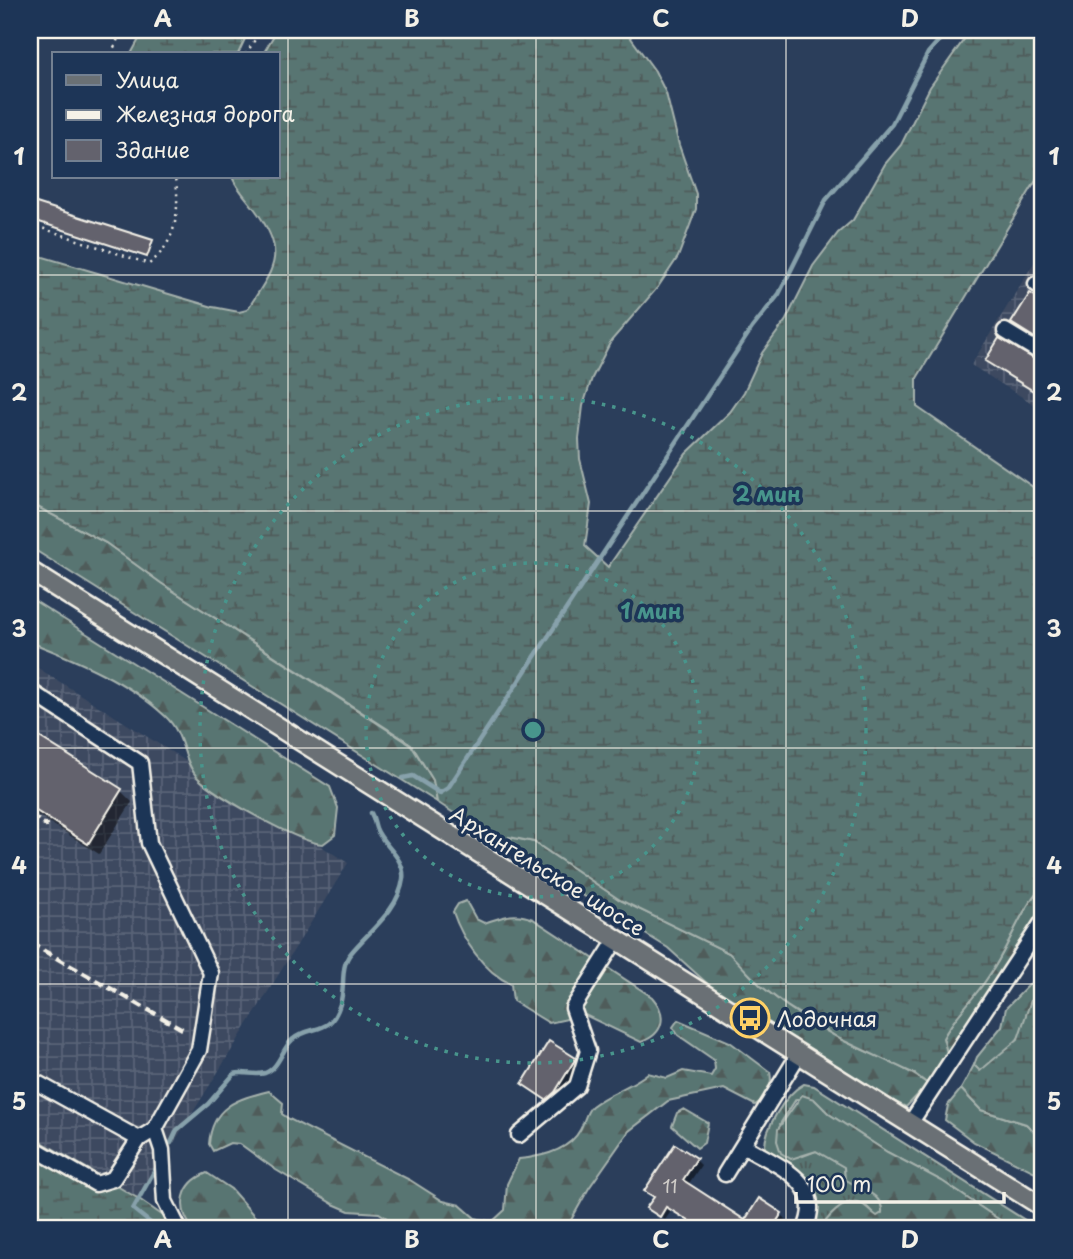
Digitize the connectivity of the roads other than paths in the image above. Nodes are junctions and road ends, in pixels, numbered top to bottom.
1 (1005, 331) dead end
2 (1043, 354) edge
3 (30, 571) edge
4 (30, 691) edge
5 (1043, 921) edge
6 (616, 940) junction
7 (799, 1054) junction
8 (30, 1079) edge
9 (911, 1122) junction
10 (155, 1129) junction
11 (519, 1135) dead end
12 (139, 1139) junction
13 (743, 1145) junction
14 (30, 1146) edge
15 (725, 1174) dead end
16 (1043, 1207) edge
17 (178, 1229) edge
18 (806, 1229) edge

1 - 2 lane
3 - 6 main road, Архангельское шоссе
4 - 10 lane
5 - 9 lane
6 - 7 main road, Архангельское шоссе
6 - 11 lane
7 - 9 main road, Архангельское шоссе
7 - 13 lane
8 - 12 lane
9 - 16 main road, Архангельское шоссе
10 - 12 lane
10 - 17 lane
12 - 14 lane
13 - 15 lane
13 - 18 lane

